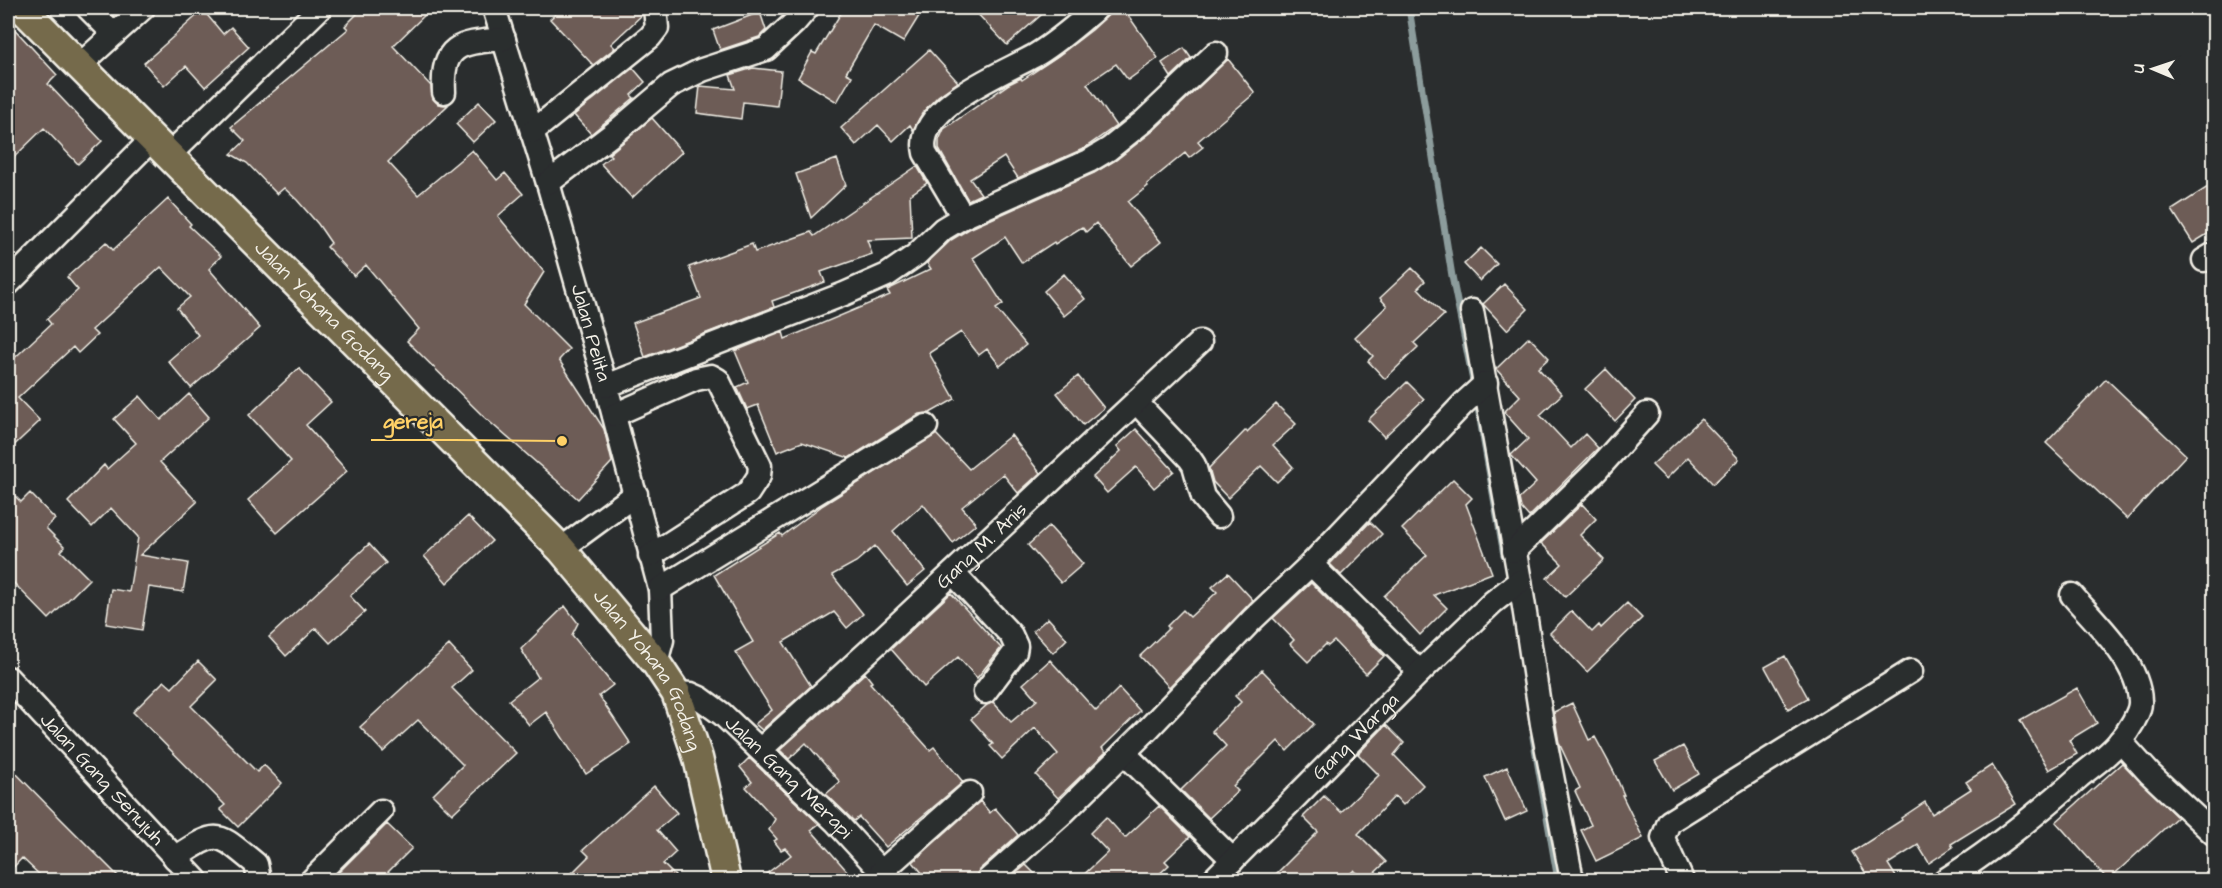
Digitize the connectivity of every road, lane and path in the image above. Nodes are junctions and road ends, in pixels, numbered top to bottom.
1 (22, 8) edge
2 (88, 8) edge
3 (142, 8) edge
4 (320, 8) edge
5 (494, 8) edge
6 (655, 8) edge
7 (807, 8) edge
8 (1096, 8) edge
9 (114, 34) junction
10 (504, 39) junction
11 (1216, 53) dead end
12 (80, 65) junction
13 (444, 92) dead end
14 (532, 132) junction
15 (161, 146) junction
16 (548, 183) junction
17 (963, 217) junction
18 (8, 284) edge
19 (1472, 311) dead end
20 (1200, 342) dead end
21 (606, 386) junction
22 (1476, 391) junction
23 (1136, 402) junction
24 (1647, 414) dead end
25 (614, 415) junction
26 (926, 426) dead end
27 (636, 494) junction
28 (1219, 516) dead end
29 (561, 549) junction
30 (1514, 550) junction
31 (650, 556) junction
32 (1311, 564) junction
33 (953, 573) junction
34 (1512, 586) junction
35 (660, 589) junction
36 (2072, 595) dead end
37 (656, 663) junction
38 (1911, 671) dead end
39 (1420, 672) junction
40 (8, 678) edge
41 (985, 692) dead end
42 (676, 693) junction
43 (2120, 741) junction
44 (761, 750) junction
45 (1124, 753) junction
46 (970, 793) dead end
47 (381, 811) dead end
48 (2214, 834) edge
49 (175, 858) junction
50 (1233, 860) junction
51 (885, 876) edge
52 (196, 880) edge
53 (259, 880) edge
54 (312, 880) edge
55 (726, 880) edge
56 (988, 880) edge
57 (1213, 880) edge
58 (1572, 880) edge
59 (1682, 880) edge
60 (1945, 880) edge

1 - 12 main road, Jalan Yohana Godang
2 - 9 street
3 - 9 street
4 - 15 street
5 - 10 street, Jalan Pelita
6 - 14 street
7 - 16 street
8 - 17 street
9 - 12 street
10 - 13 street
10 - 14 street, Jalan Pelita
11 - 17 street
12 - 15 main road, Jalan Yohana Godang
14 - 16 street, Jalan Pelita
15 - 18 street
15 - 29 main road, Jalan Yohana Godang
16 - 21 street, Jalan Pelita
17 - 21 street
19 - 22 street
20 - 23 street, Gang M. Anis
21 - 25 street, Jalan Pelita
22 - 30 street
22 - 32 street
23 - 28 street
23 - 33 street, Gang M. Anis
24 - 30 street
25 - 27 street, Jalan Pelita
25 - 31 street
26 - 35 street
27 - 29 street
27 - 31 street, Jalan Pelita
29 - 37 main road, Jalan Yohana Godang
30 - 34 street
31 - 35 street, Jalan Pelita
32 - 39 street
32 - 45 street
33 - 41 street
33 - 44 street, Gang M. Anis
34 - 39 street, Gang Warga
34 - 58 street
35 - 37 street, Jalan Pelita
36 - 43 street
37 - 42 main road, Jalan Yohana Godang
38 - 59 street
39 - 50 street, Gang Warga
40 - 49 street, Jalan Gang Senujuh
42 - 44 street, Jalan Gang Merapi
42 - 55 main road, Jalan Yohana Godang
43 - 48 street
43 - 60 street
44 - 51 street, Jalan Gang Merapi
45 - 50 street
45 - 56 street
46 - 51 street
47 - 54 street
49 - 52 street, Jalan Gang Senujuh
49 - 53 street
50 - 57 street, Gang Warga

